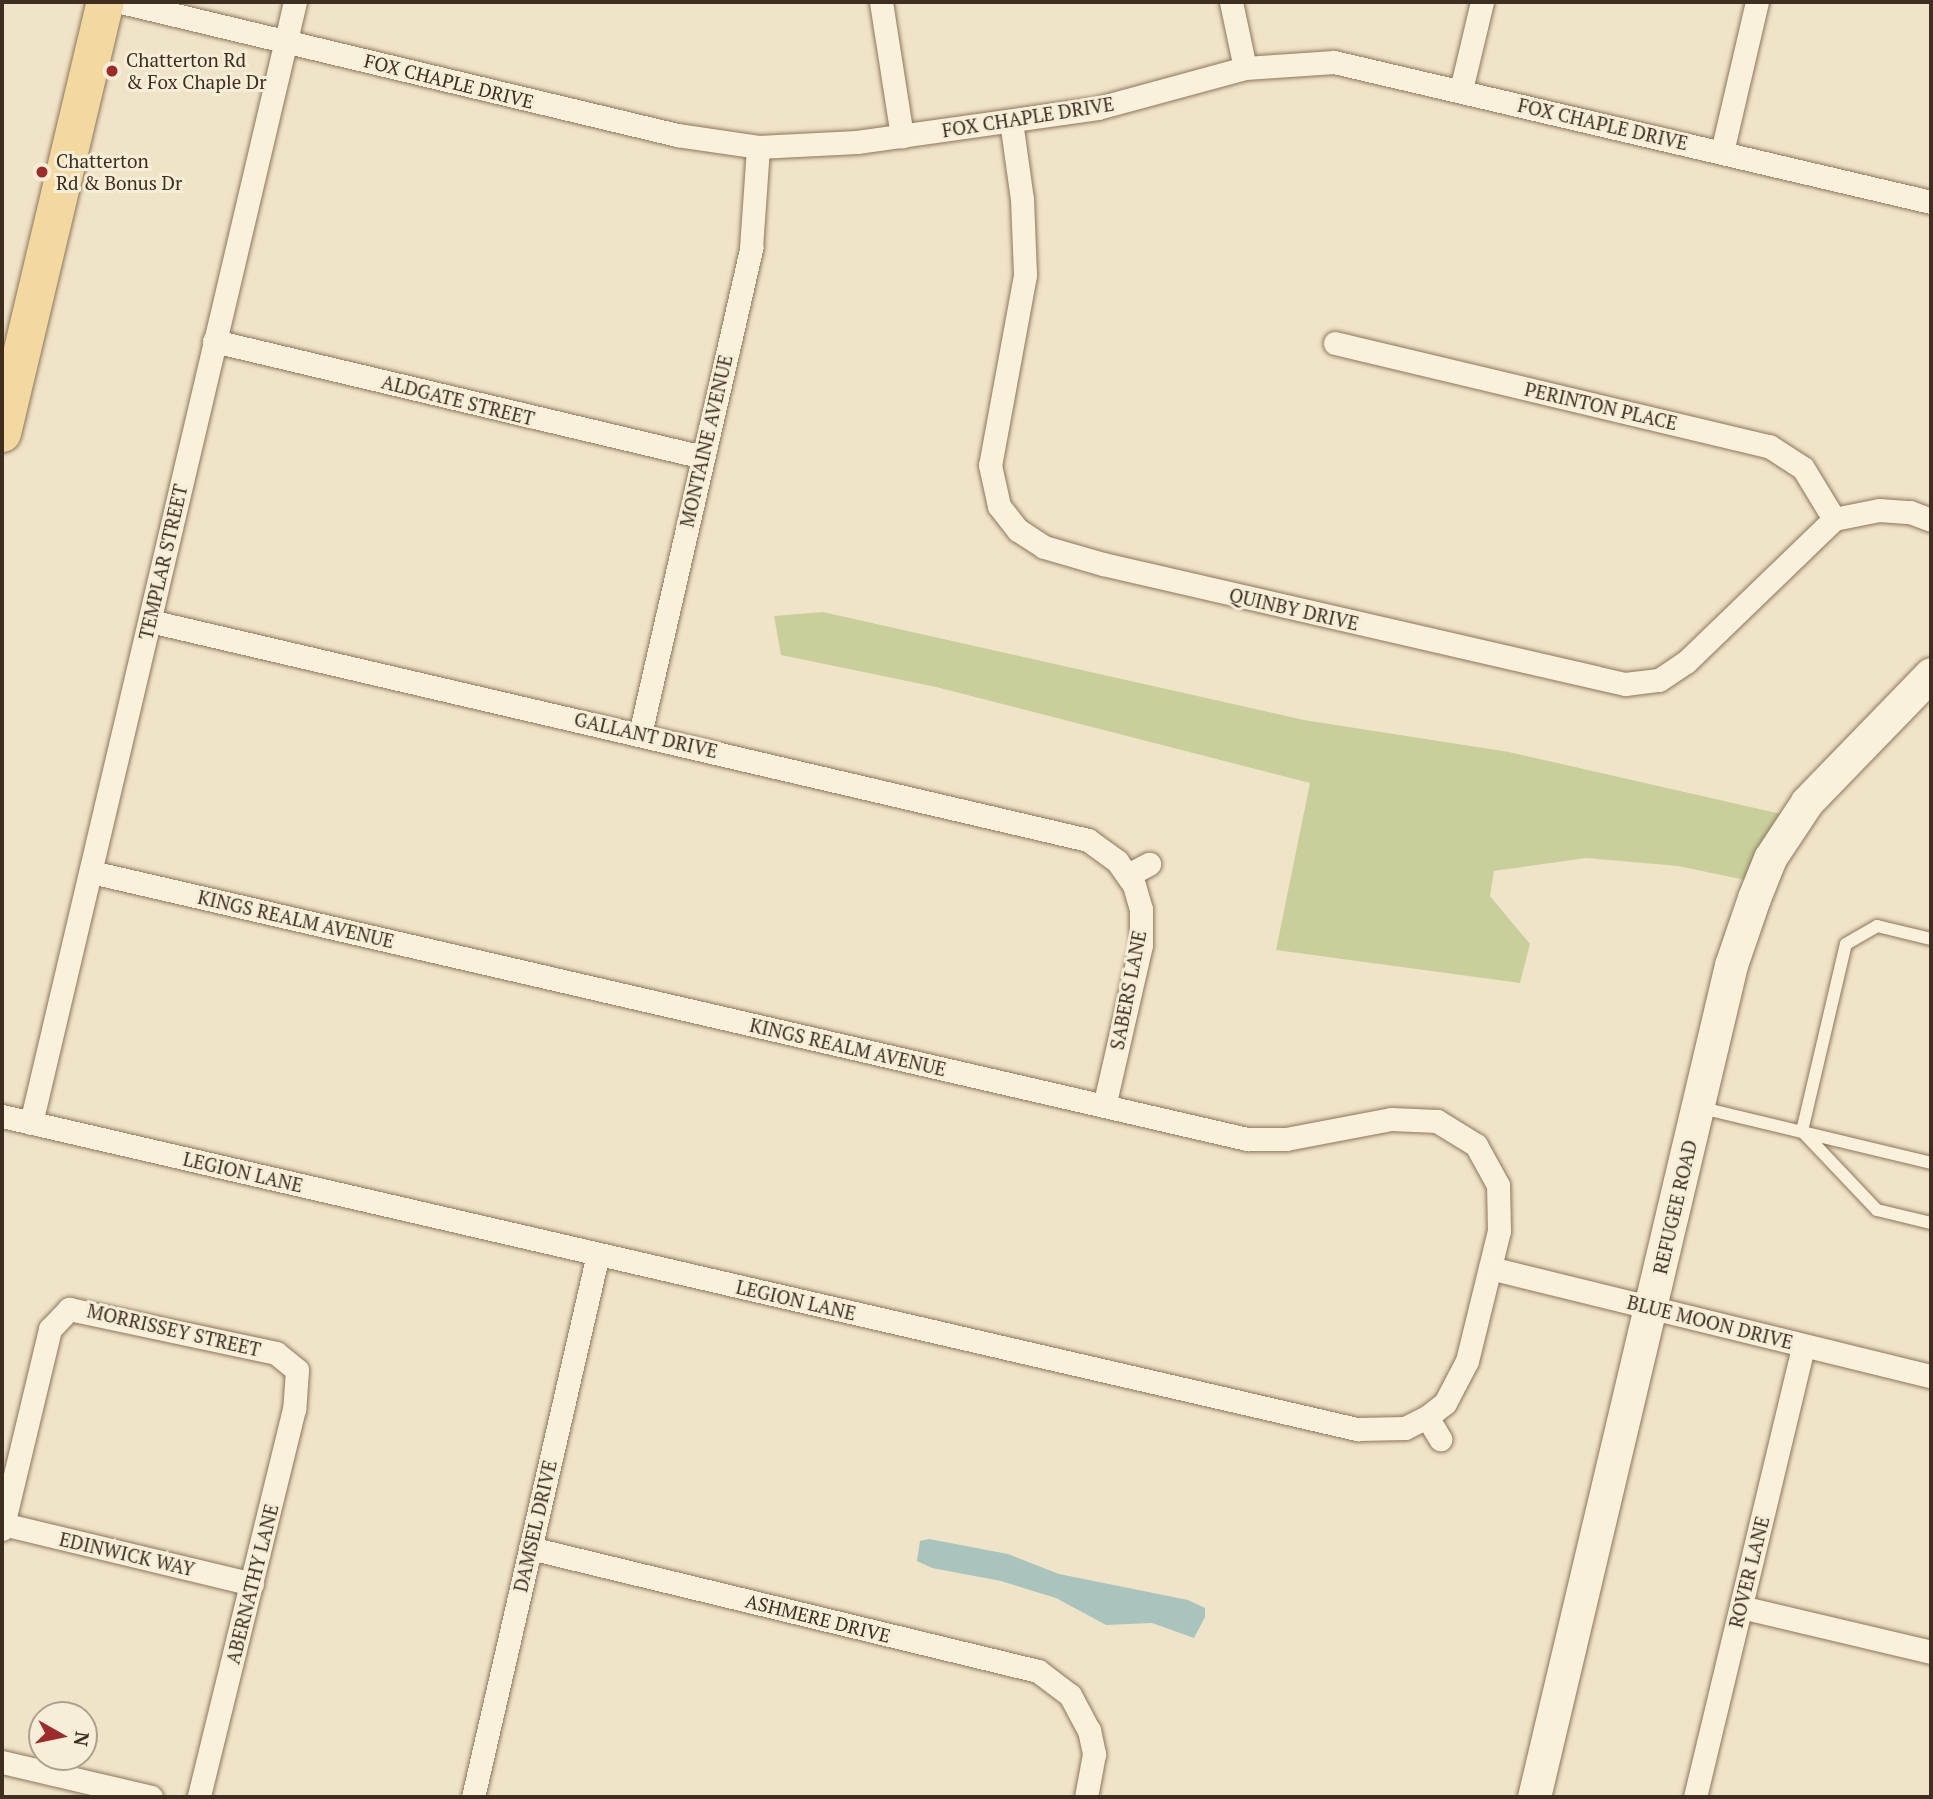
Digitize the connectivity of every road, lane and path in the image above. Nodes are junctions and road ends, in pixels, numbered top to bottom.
1 (105, 2) edge
2 (121, 2) edge
3 (295, 2) edge
4 (881, 2) edge
5 (1231, 2) edge
6 (1482, 2) edge
7 (1757, 2) edge
8 (286, 41) junction
9 (1245, 68) junction
10 (1461, 90) junction
11 (1011, 121) junction
12 (902, 136) junction
13 (758, 147) junction
14 (1722, 152) junction
15 (1931, 202) edge
16 (214, 341) junction
17 (1335, 343) dead end
18 (11, 354) edge
19 (2, 433) edge
20 (703, 457) junction
21 (1834, 519) junction
22 (1931, 520) edge
23 (149, 621) junction
24 (1931, 674) edge
25 (640, 734) junction
26 (1149, 863) dead end
27 (91, 872) junction
28 (1128, 875) junction
29 (1931, 939) edge
30 (1104, 1106) junction
31 (1698, 1107) junction
32 (2, 1116) edge
33 (31, 1123) junction
34 (1802, 1131) junction
35 (1931, 1163) edge
36 (1931, 1223) edge
37 (598, 1254) junction
38 (1490, 1268) junction
39 (1652, 1307) junction
40 (1804, 1346) junction
41 (298, 1370) joint
42 (1931, 1376) edge
43 (1427, 1417) junction
44 (1440, 1438) dead end
45 (2, 1527) edge
46 (530, 1548) junction
47 (252, 1584) junction
48 (1741, 1607) junction
49 (1931, 1652) edge
50 (2, 1762) edge
51 (151, 1797) edge
52 (200, 1797) edge
53 (473, 1797) edge
54 (1086, 1797) edge
55 (1534, 1797) edge
56 (1695, 1797) edge

1 - 18 main road
2 - 8 street, FOX CHAPLE DRIVE
3 - 8 street, TEMPLAR STREET
4 - 12 street
5 - 9 street
6 - 10 street
7 - 14 street
8 - 13 street, FOX CHAPLE DRIVE
8 - 16 street, TEMPLAR STREET
9 - 10 street, FOX CHAPLE DRIVE
9 - 11 street, FOX CHAPLE DRIVE
10 - 14 street, FOX CHAPLE DRIVE
11 - 12 street, FOX CHAPLE DRIVE
11 - 21 street, QUINBY DRIVE
12 - 13 street, FOX CHAPLE DRIVE
13 - 20 street, MONTAINE AVENUE
14 - 15 street, FOX CHAPLE DRIVE
16 - 20 street, ALDGATE STREET
16 - 23 street, TEMPLAR STREET
17 - 21 street, PERINTON PLACE
18 - 19 main road
20 - 25 street, MONTAINE AVENUE
21 - 22 street
23 - 25 street, GALLANT DRIVE
23 - 27 street, TEMPLAR STREET
24 - 31 street, REFUGEE ROAD
25 - 28 street, GALLANT DRIVE
26 - 28 street
27 - 30 street, KINGS REALM AVENUE
27 - 33 street, TEMPLAR STREET
28 - 30 street, SABERS LANE
29 - 34 lane
30 - 38 street, KINGS REALM AVENUE
31 - 34 lane
31 - 39 street, REFUGEE ROAD
32 - 33 street, LEGION LANE
33 - 37 street, LEGION LANE
34 - 35 lane
34 - 36 lane
37 - 43 street, LEGION LANE
37 - 46 street, DAMSEL DRIVE
38 - 39 street, BLUE MOON DRIVE
38 - 43 street, LEGION LANE
39 - 40 street, BLUE MOON DRIVE
39 - 55 street, REFUGEE ROAD
40 - 42 street, BLUE MOON DRIVE
40 - 48 street, ROVER LANE
41 - 45 street, MORRISSEY STREET
41 - 47 street, ABERNATHY LANE
43 - 44 street
45 - 47 street, EDINWICK WAY
46 - 53 street, DAMSEL DRIVE
46 - 54 street, ASHMERE DRIVE
47 - 52 street, ABERNATHY LANE
48 - 49 street
48 - 56 street, ROVER LANE
50 - 51 street

